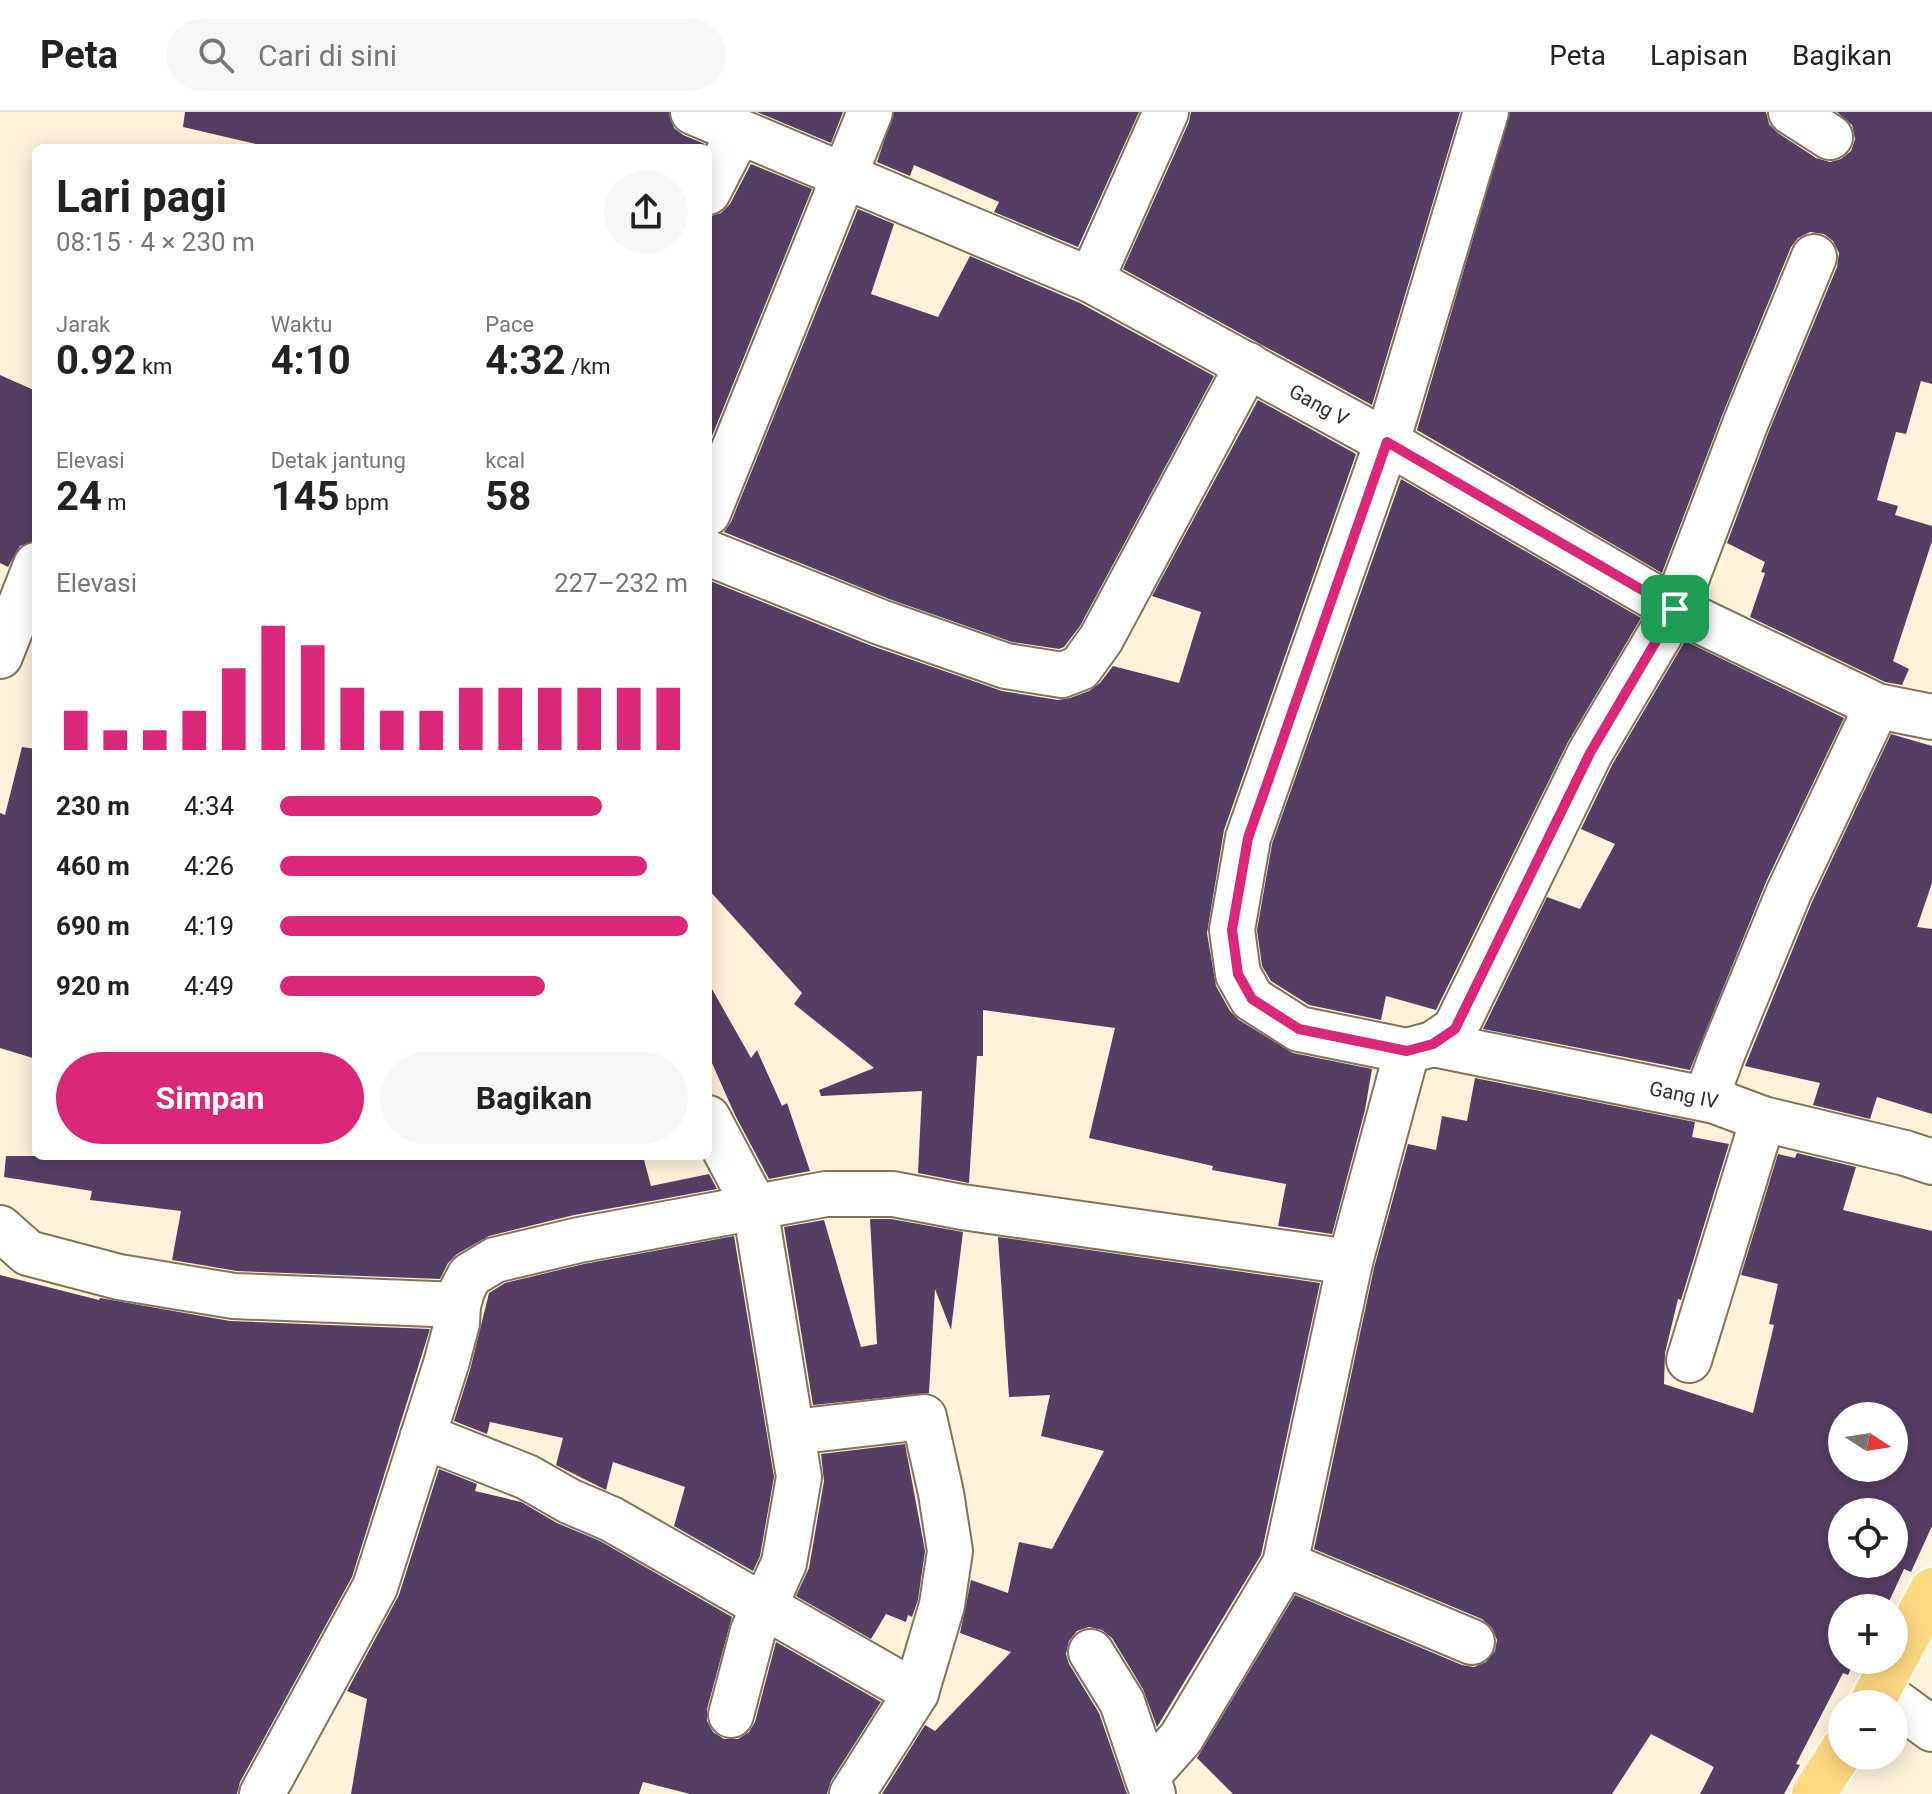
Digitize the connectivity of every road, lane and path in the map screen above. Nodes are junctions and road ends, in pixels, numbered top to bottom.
1 (693, 112) edge
2 (870, 112) edge
3 (1166, 112) edge
4 (1486, 112) edge
5 (1791, 112) edge
6 (739, 132) junction
7 (1830, 137) dead end
8 (844, 175) junction
9 (712, 184) edge
10 (1814, 257) dead end
11 (1091, 280) junction
12 (1248, 365) junction
13 (1387, 442) junction
14 (712, 503) edge
15 (712, 555) edge
16 (32, 575) edge
17 (1675, 609) junction
18 (0, 656) edge
19 (1877, 706) junction
20 (1932, 717) edge
21 (1420, 1048) junction
22 (1715, 1101) junction
23 (1763, 1119) junction
24 (712, 1126) edge
25 (1932, 1162) edge
26 (755, 1207) junction
27 (0, 1228) edge
28 (1350, 1262) junction
29 (458, 1305) junction
30 (1689, 1360) dead end
31 (793, 1432) junction
32 (423, 1436) junction
33 (1285, 1564) junction
34 (1932, 1590) edge
35 (764, 1606) junction
36 (1472, 1642) dead end
37 (1091, 1652) dead end
38 (1879, 1690) edge
39 (916, 1693) junction
40 (731, 1715) dead end
41 (1908, 1716) edge
42 (1932, 1729) edge
43 (1829, 1770) edge
44 (1151, 1784) edge
45 (262, 1794) edge
46 (852, 1794) edge
47 (1814, 1794) edge

1 - 6 street, Gang V
2 - 8 street
3 - 11 street
4 - 13 street, Gang IV
5 - 7 street
6 - 8 street, Gang V
6 - 9 street
8 - 11 street, Gang V
8 - 14 street
10 - 17 street
11 - 12 street, Gang V
12 - 13 street, Gang V
12 - 15 street
13 - 17 street, Gang V
13 - 21 street, Gang IV
16 - 18 street
17 - 19 street, Gang V
17 - 21 street
19 - 20 street, Gang V
19 - 22 street
21 - 22 street, Gang IV
21 - 28 street
22 - 23 street, Gang IV
23 - 25 street, Gang IV
23 - 30 street
24 - 26 street
26 - 28 street
26 - 29 street
26 - 31 street
27 - 29 street
28 - 33 street
29 - 32 street
31 - 35 street
31 - 39 street
32 - 35 street
32 - 45 street
33 - 36 street
33 - 44 street
34 - 38 main road
35 - 39 street
35 - 40 street
37 - 44 street
39 - 46 street
41 - 42 street
43 - 47 main road

